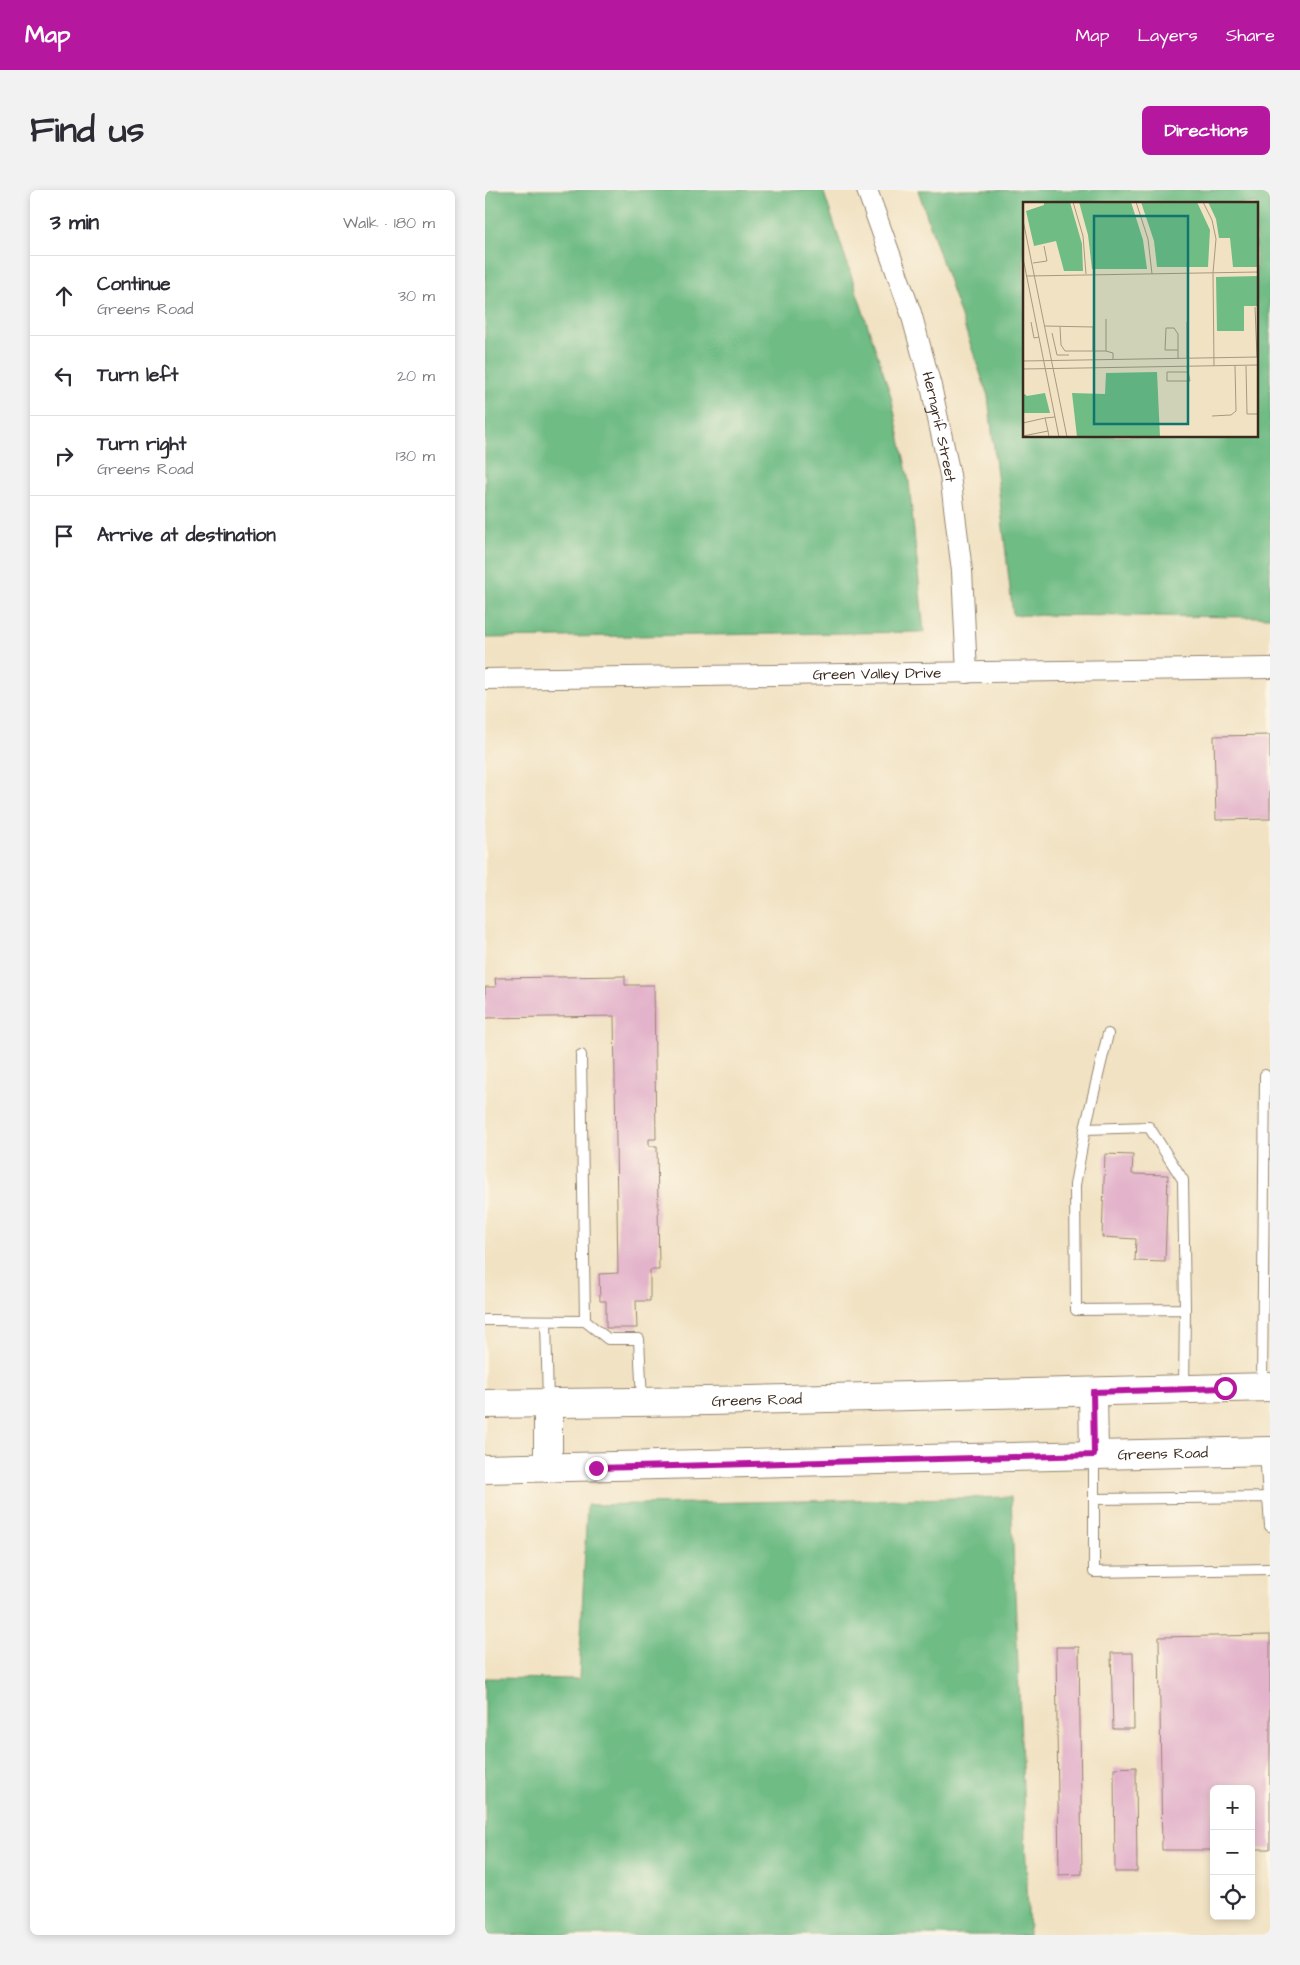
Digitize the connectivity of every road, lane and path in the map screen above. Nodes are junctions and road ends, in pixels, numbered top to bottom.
1 (867, 190) edge
2 (1270, 668) edge
3 (967, 673) junction
4 (485, 679) edge
5 (1108, 1034) dead end
6 (581, 1055) dead end
7 (1265, 1076) dead end
8 (1085, 1129) junction
9 (1185, 1309) junction
10 (485, 1320) edge
11 (585, 1321) junction
12 (546, 1322) junction
13 (1266, 1387) edge
14 (1184, 1390) junction
15 (1093, 1392) junction
16 (642, 1402) junction
17 (548, 1403) junction
18 (485, 1404) edge
19 (1268, 1451) edge
20 (1094, 1455) junction
21 (549, 1468) junction
22 (485, 1469) edge
23 (1268, 1497) junction
24 (1094, 1499) junction
25 (1270, 1526) edge
26 (1270, 1569) edge

1 - 3 street, Herngrif Street
2 - 3 street, Green Valley Drive
3 - 4 street, Green Valley Drive
5 - 8 lane
6 - 11 lane
7 - 13 lane
8 - 9 lane
8 - 9 lane
9 - 14 lane
10 - 12 lane
11 - 12 lane
11 - 16 lane
12 - 17 lane
13 - 14 main road, Greens Road
14 - 15 main road, Greens Road
15 - 16 main road, Greens Road
15 - 20 main road
16 - 17 main road, Greens Road
17 - 18 main road, Greens Road
17 - 21 main road
19 - 20 main road, Greens Road
19 - 23 lane
20 - 21 main road, Greens Road
20 - 24 lane
21 - 22 main road, Greens Road
23 - 24 lane
23 - 25 lane
24 - 26 lane

